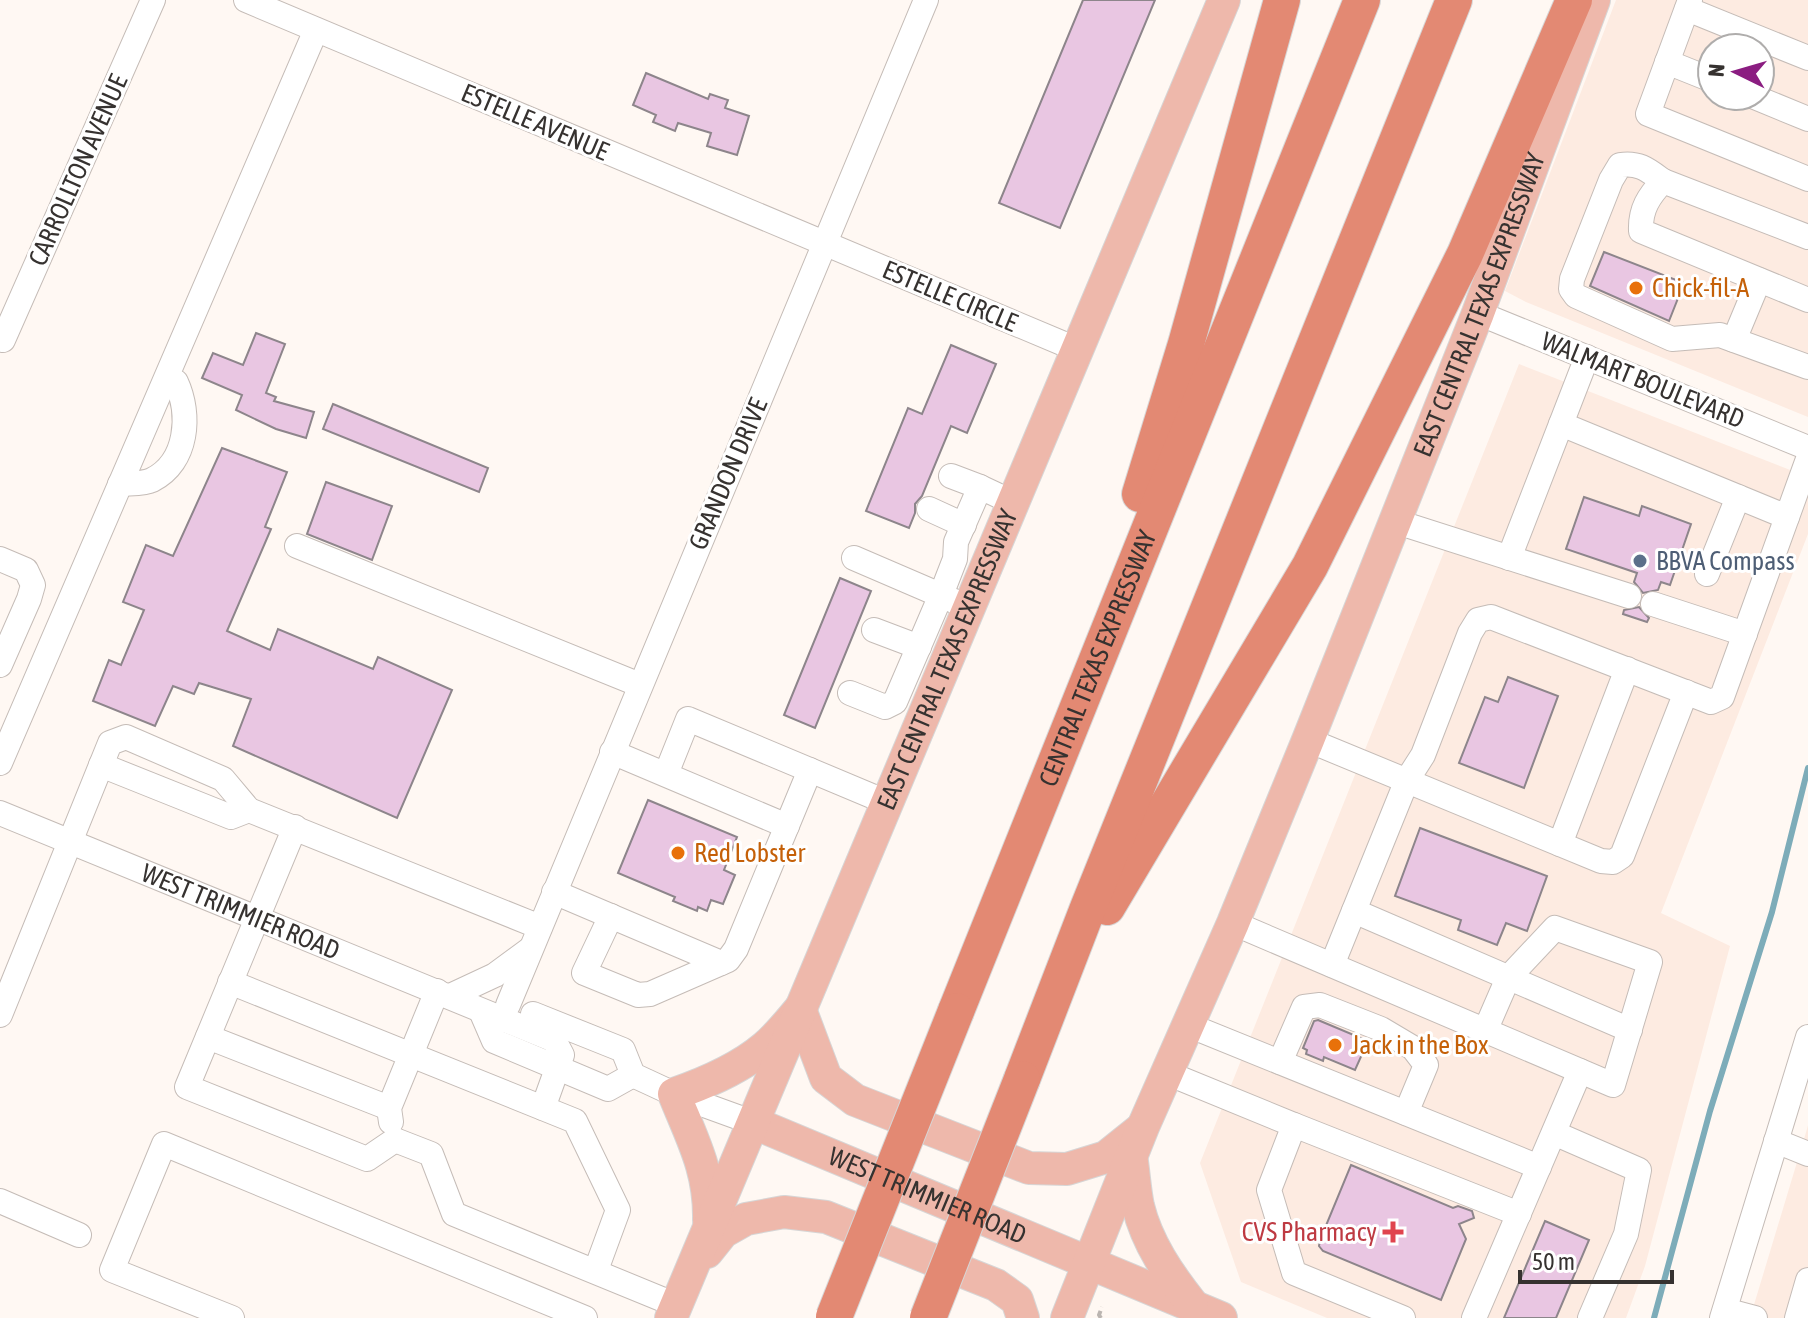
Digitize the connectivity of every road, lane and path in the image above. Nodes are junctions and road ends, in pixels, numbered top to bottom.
1 (153, 0) edge
2 (246, 0) edge
3 (926, 0) edge
4 (1224, 0) edge
5 (1282, 0) edge
6 (1362, 0) edge
7 (1454, 0) edge
8 (1574, 0) edge
9 (1594, 0) edge
10 (1688, 5) edge
11 (316, 30) junction
12 (1808, 58) edge
13 (1667, 62) junction
14 (1696, 74) edge
15 (1776, 106) edge
16 (1808, 119) edge
17 (1808, 179) edge
18 (1663, 181) junction
19 (1808, 237) edge
20 (825, 244) junction
21 (1759, 280) junction
22 (1808, 300) edge
23 (1478, 313) junction
24 (3, 340) dead end
25 (1734, 340) junction
26 (1076, 349) junction
27 (1587, 357) junction
28 (1808, 367) edge
29 (166, 380) junction
30 (1561, 424) junction
31 (1808, 448) edge
32 (1808, 459) edge
33 (951, 476) dead end
34 (120, 484) junction
35 (980, 487) junction
36 (1738, 497) junction
37 (1012, 502) junction
38 (929, 509) dead end
39 (1787, 517) junction
40 (1394, 521) junction
41 (964, 525) junction
42 (297, 546) dead end
43 (854, 558) dead end
44 (1509, 558) junction
45 (0, 559) edge
46 (1707, 574) dead end
47 (1629, 596) dead end
48 (954, 601) junction
49 (1653, 604) dead end
50 (1115, 612) junction
51 (874, 630) dead end
52 (1745, 634) junction
53 (919, 647) junction
54 (0, 665) edge
55 (1627, 669) junction
56 (640, 685) junction
57 (1686, 692) junction
58 (850, 693) dead end
59 (909, 708) junction
60 (1308, 740) junction
61 (612, 752) junction
62 (0, 763) edge
63 (101, 765) junction
64 (810, 770) junction
65 (666, 774) junction
66 (1407, 780) junction
67 (886, 802) junction
68 (249, 810) junction
69 (0, 813) edge
70 (787, 826) junction
71 (295, 827) junction
72 (71, 843) junction
73 (1560, 844) junction
74 (554, 892) junction
75 (1354, 911) junction
76 (611, 916) junction
77 (257, 918) junction
78 (1233, 923) junction
79 (535, 938) junction
80 (721, 963) junction
81 (1332, 965) junction
82 (1508, 978) junction
83 (230, 982) junction
84 (1058, 986) junction
85 (443, 994) junction
86 (508, 1005) junction
87 (800, 1009) junction
88 (481, 1011) junction
89 (0, 1015) edge
90 (1188, 1025) junction
91 (1630, 1030) junction
92 (1485, 1031) junction
93 (208, 1037) junction
94 (1808, 1037) edge
95 (411, 1054) junction
96 (1280, 1062) junction
97 (557, 1067) junction
98 (1580, 1071) junction
99 (1167, 1073) junction
100 (633, 1075) junction
101 (674, 1094) junction
102 (389, 1108) junction
103 (543, 1108) junction
104 (1406, 1113) junction
105 (754, 1123) junction
106 (1294, 1125) junction
107 (1143, 1127) junction
108 (1554, 1133) junction
109 (395, 1140) junction
110 (1776, 1141) junction
111 (1808, 1154) edge
112 (1132, 1157) junction
113 (1539, 1167) junction
114 (0, 1201) edge
115 (1519, 1214) junction
116 (709, 1233) junction
117 (79, 1235) dead end
118 (1090, 1262) junction
119 (596, 1270) junction
120 (690, 1274) junction
121 (1808, 1280) edge
122 (1102, 1307) dead end
123 (674, 1311) edge
124 (1208, 1312) edge
125 (1723, 1314) edge
126 (232, 1318) edge
127 (585, 1318) edge
128 (834, 1318) edge
129 (928, 1318) edge
130 (1023, 1318) edge
131 (1067, 1318) edge
132 (1101, 1318) edge
133 (1160, 1318) edge
134 (1403, 1318) edge
135 (1474, 1318) edge
136 (1590, 1318) edge
137 (1755, 1318) edge
138 (1797, 1318) edge

1 - 24 street, CARROLLTON AVENUE
2 - 11 street, ESTELLE AVENUE
3 - 20 street, GRANDON DRIVE
4 - 26 main road, EAST CENTRAL TEXAS EXPRESSWAY
5 - 50 highway
6 - 50 highway, CENTRAL TEXAS EXPRESSWAY
7 - 84 highway
8 - 84 highway
9 - 23 main road, EAST CENTRAL TEXAS EXPRESSWAY
10 - 12 street
10 - 13 street
11 - 20 street, ESTELLE AVENUE
11 - 29 street
13 - 14 street
13 - 17 street
15 - 16 street
18 - 19 street
18 - 21 street
18 - 25 street
20 - 26 street, ESTELLE CIRCLE
20 - 56 street, GRANDON DRIVE
21 - 22 street
21 - 25 street
23 - 27 street, WALMART BOULEVARD
23 - 40 main road, EAST CENTRAL TEXAS EXPRESSWAY
25 - 28 street
26 - 37 main road, EAST CENTRAL TEXAS EXPRESSWAY
27 - 30 street
27 - 31 street, WALMART BOULEVARD
29 - 34 street
29 - 34 street
30 - 36 street
30 - 44 street
32 - 39 street
33 - 35 street
34 - 62 street
35 - 37 street
35 - 41 street
36 - 39 street
36 - 46 street
37 - 48 main road, EAST CENTRAL TEXAS EXPRESSWAY
38 - 41 street
39 - 52 street
40 - 44 street
40 - 60 main road, EAST CENTRAL TEXAS EXPRESSWAY
41 - 48 street
42 - 56 street
43 - 48 street
44 - 47 street
45 - 54 street
48 - 53 street
48 - 59 main road, EAST CENTRAL TEXAS EXPRESSWAY
49 - 52 street
50 - 128 highway, CENTRAL TEXAS EXPRESSWAY, bridge
51 - 53 street
52 - 57 street
53 - 59 street
55 - 57 street
55 - 66 street
55 - 73 street
56 - 61 street, GRANDON DRIVE
57 - 73 street
58 - 59 street
59 - 67 main road, EAST CENTRAL TEXAS EXPRESSWAY
60 - 66 street
60 - 78 main road, EAST CENTRAL TEXAS EXPRESSWAY
61 - 65 street
61 - 74 street, GRANDON DRIVE
63 - 68 street
63 - 68 street
63 - 72 street
64 - 65 street
64 - 67 street
64 - 70 street
65 - 70 street
66 - 73 street
66 - 75 street
67 - 87 main road, EAST CENTRAL TEXAS EXPRESSWAY
68 - 71 street
69 - 72 street, WEST TRIMMIER ROAD
70 - 80 street
71 - 77 street
71 - 79 street
72 - 77 street, WEST TRIMMIER ROAD
72 - 89 street
74 - 76 street
74 - 79 street, GRANDON DRIVE
75 - 81 street
75 - 82 street
76 - 80 street
76 - 80 street
77 - 83 street
77 - 85 street, WEST TRIMMIER ROAD
78 - 81 street
78 - 90 main road, EAST CENTRAL TEXAS EXPRESSWAY
79 - 85 street
79 - 86 street, GRANDON DRIVE
81 - 92 street
82 - 91 street
82 - 91 street
82 - 92 street
83 - 93 street
83 - 95 street
84 - 129 highway, bridge
85 - 88 street, WEST TRIMMIER ROAD
85 - 95 street
86 - 88 street
86 - 100 street, WEST TRIMMIER ROAD
87 - 101 main road
87 - 105 main road, EAST CENTRAL TEXAS EXPRESSWAY
87 - 107 main road
88 - 97 street
90 - 96 street
90 - 99 main road, EAST CENTRAL TEXAS EXPRESSWAY
91 - 98 street
92 - 98 street
93 - 102 street
93 - 109 street
94 - 110 street
95 - 102 street
95 - 103 street
96 - 104 street
96 - 104 street
97 - 100 street
97 - 103 street
98 - 108 street
99 - 106 street
99 - 107 main road, EAST CENTRAL TEXAS EXPRESSWAY
100 - 101 street, WEST TRIMMIER ROAD
101 - 105 street, WEST TRIMMIER ROAD
101 - 116 main road
102 - 109 street
103 - 119 street
104 - 113 street
105 - 116 main road, EAST CENTRAL TEXAS EXPRESSWAY
105 - 118 main road, WEST TRIMMIER ROAD
106 - 115 street
106 - 134 street
107 - 112 main road, EAST CENTRAL TEXAS EXPRESSWAY
108 - 113 street
108 - 136 street
109 - 119 street
110 - 111 street
110 - 125 street
112 - 118 main road, EAST CENTRAL TEXAS EXPRESSWAY
112 - 124 main road
113 - 115 street
114 - 117 street
115 - 135 street
116 - 120 main road, EAST CENTRAL TEXAS EXPRESSWAY
118 - 124 main road, WEST TRIMMIER ROAD
118 - 131 main road, EAST CENTRAL TEXAS EXPRESSWAY
119 - 123 street
120 - 123 main road, EAST CENTRAL TEXAS EXPRESSWAY
120 - 130 main road
121 - 138 street
122 - 132 path
124 - 133 main road
125 - 137 street
126 - 127 street

